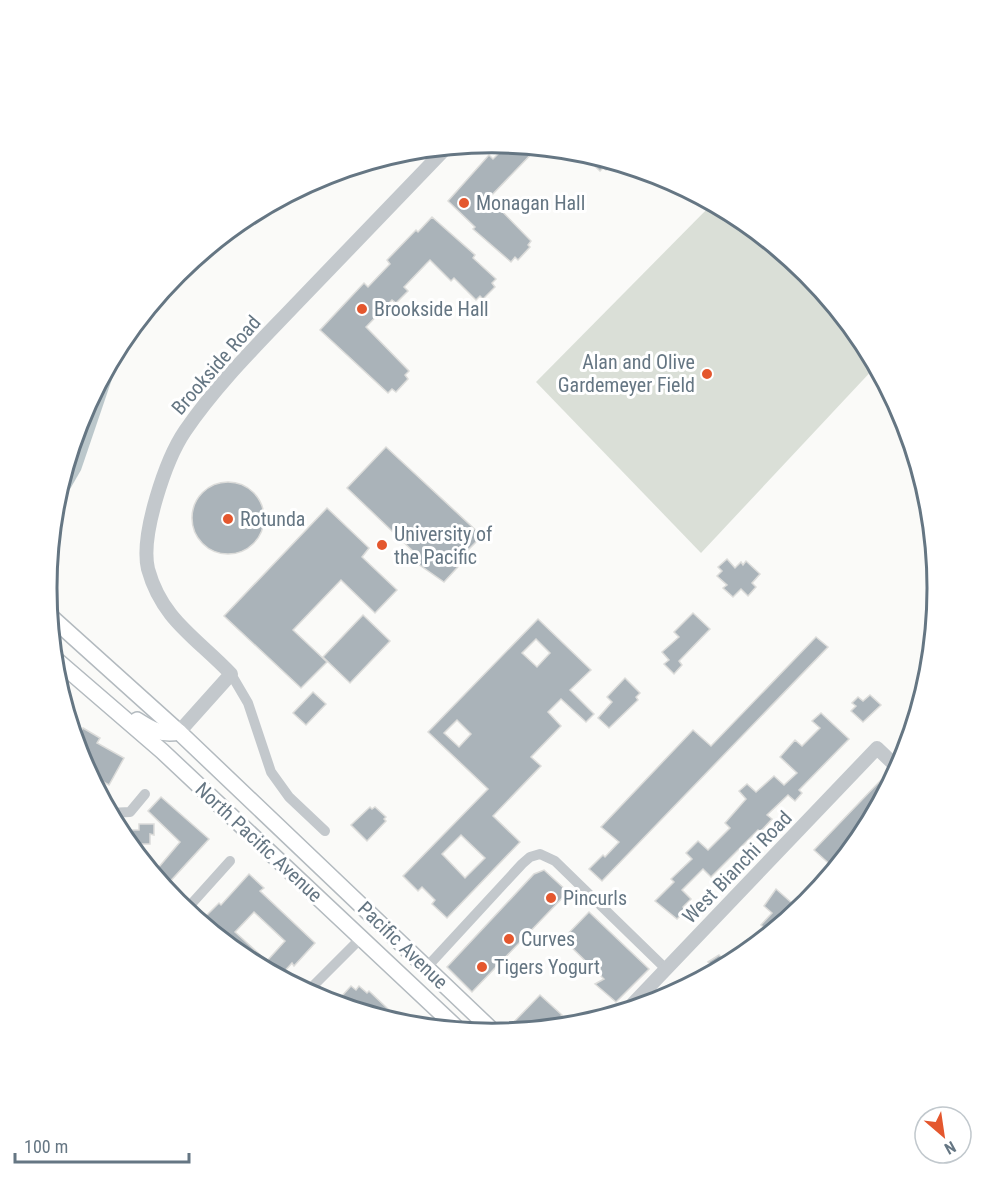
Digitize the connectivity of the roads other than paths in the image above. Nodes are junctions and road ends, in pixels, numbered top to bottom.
1 (438, 157) edge
2 (59, 623) edge
3 (64, 666) edge
4 (231, 674) junction
5 (101, 697) junction
6 (179, 732) junction
7 (892, 762) edge
8 (146, 794) dead end
9 (119, 813) edge
10 (325, 831) dead end
11 (230, 861) dead end
12 (192, 903) edge
13 (361, 938) junction
14 (426, 968) junction
15 (666, 969) junction
16 (314, 985) edge
17 (637, 999) edge
18 (450, 1021) edge
19 (485, 1024) edge

1 - 4 street, Brookside Road
2 - 6 main road
3 - 5 main road, North Pacific Avenue
4 - 6 street
4 - 10 street, Brookside Road
5 - 6 main road
5 - 13 main road, North Pacific Avenue
6 - 14 main road, Pacific Avenue
7 - 15 street, West Bianchi Road
8 - 9 street
11 - 12 street
13 - 14 main road
13 - 16 street
13 - 18 main road, North Pacific Avenue
14 - 15 street
14 - 19 main road, Pacific Avenue
15 - 17 street, West Bianchi Road

